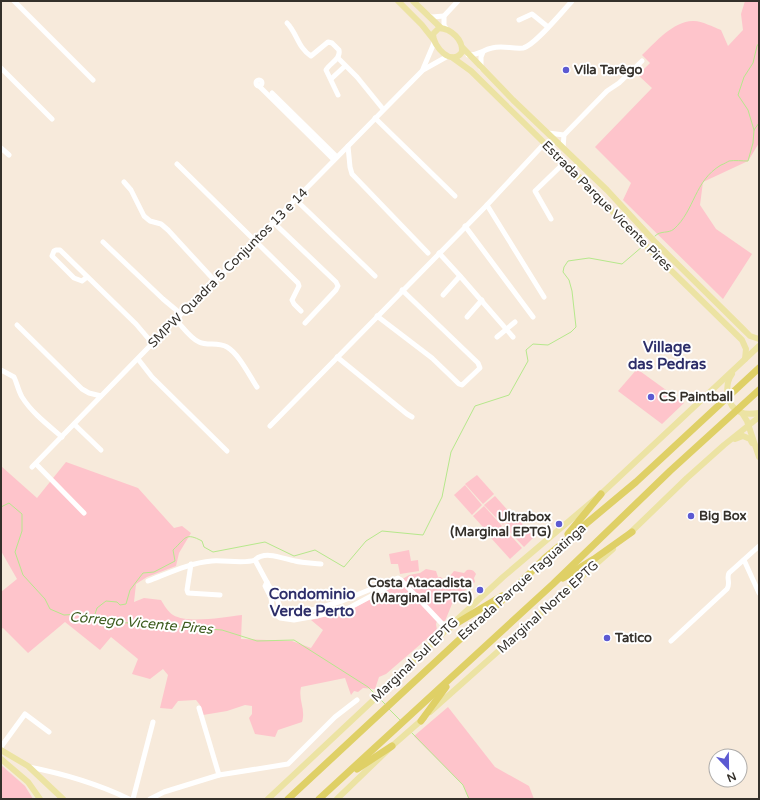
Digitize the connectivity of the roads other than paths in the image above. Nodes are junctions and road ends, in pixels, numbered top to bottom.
1 (14, 1) edge
2 (398, 1) edge
3 (413, 1) edge
4 (458, 1) edge
5 (572, 1) edge
6 (427, 15) junction
7 (444, 16) junction
8 (519, 20) dead end
9 (287, 23) dead end
10 (548, 27) junction
11 (444, 29) junction
12 (434, 41) junction
13 (463, 48) junction
14 (483, 52) junction
15 (468, 55) junction
16 (450, 57) junction
17 (338, 58) junction
18 (642, 61) dead end
19 (345, 66) junction
20 (1, 68) edge
21 (482, 68) junction
22 (424, 69) junction
23 (331, 79) junction
24 (93, 80) dead end
25 (260, 85) dead end
26 (338, 95) dead end
27 (383, 109) junction
28 (375, 118) junction
29 (52, 119) dead end
30 (547, 133) junction
31 (564, 135) junction
32 (544, 144) junction
33 (348, 146) junction
34 (1, 148) edge
35 (563, 148) junction
36 (9, 155) dead end
37 (335, 159) junction
38 (564, 163) junction
39 (177, 164) dead end
40 (124, 182) dead end
41 (598, 182) junction
42 (589, 188) junction
43 (455, 196) dead end
44 (296, 199) junction
45 (487, 205) junction
46 (551, 219) dead end
47 (273, 222) junction
48 (465, 226) junction
49 (255, 240) junction
50 (103, 242) dead end
51 (428, 252) dead end
52 (439, 253) junction
53 (375, 276) dead end
54 (460, 276) junction
55 (87, 277) junction
56 (215, 281) junction
57 (402, 290) junction
58 (443, 295) dead end
59 (544, 297) dead end
60 (482, 300) junction
61 (301, 312) dead end
62 (181, 314) junction
63 (377, 316) junction
64 (466, 317) dead end
65 (533, 317) dead end
66 (176, 320) junction
67 (305, 322) dead end
68 (515, 322) dead end
69 (17, 325) dead end
70 (506, 329) junction
71 (497, 337) dead end
72 (513, 337) dead end
73 (759, 339) edge
74 (153, 344) junction
75 (759, 346) edge
76 (337, 357) junction
77 (138, 359) junction
78 (742, 363) junction
79 (736, 368) junction
80 (759, 368) edge
81 (1, 370) edge
82 (257, 387) dead end
83 (759, 390) edge
84 (101, 396) junction
85 (742, 413) junction
86 (759, 413) edge
87 (412, 417) dead end
88 (759, 417) edge
89 (74, 424) junction
90 (748, 425) junction
91 (270, 426) dead end
92 (62, 437) junction
93 (724, 445) junction
94 (101, 450) dead end
95 (756, 450) junction
96 (227, 451) dead end
97 (759, 457) edge
98 (601, 494) junction
99 (84, 513) dead end
100 (632, 532) junction
101 (759, 546) edge
102 (545, 558) junction
103 (255, 560) junction
104 (744, 560) junction
105 (192, 564) junction
106 (321, 564) dead end
107 (401, 580) junction
108 (148, 581) dead end
109 (267, 582) junction
110 (553, 584) junction
111 (515, 588) junction
112 (759, 593) edge
113 (220, 595) dead end
114 (447, 629) junction
115 (671, 641) dead end
116 (466, 663) junction
117 (357, 700) dead end
118 (199, 708) dead end
119 (421, 720) junction
120 (154, 722) dead end
121 (49, 732) dead end
122 (392, 746) junction
123 (1, 748) edge
124 (1, 759) edge
125 (28, 766) junction
126 (37, 775) junction
127 (219, 775) junction
128 (338, 781) junction
129 (28, 782) junction
130 (277, 790) junction
131 (56, 792) junction
132 (40, 799) edge
133 (63, 799) edge
134 (69, 799) edge
135 (129, 799) edge
136 (133, 799) edge
137 (150, 799) edge
138 (262, 799) edge
139 (268, 799) edge
140 (288, 799) edge
141 (319, 799) edge
142 (337, 799) edge

1 - 24 street
2 - 12 main road
3 - 6 main road
4 - 7 street
5 - 10 street
6 - 7 street
6 - 11 main road
7 - 11 street
8 - 10 street
9 - 17 street
10 - 14 street
11 - 12 main road
11 - 13 main road
12 - 16 main road
12 - 22 street, SMPW Quadra 5 Conjuntos 13 e 14
13 - 15 main road, Estrada Parque Vicente Pires
13 - 16 main road
14 - 15 street
14 - 21 street
15 - 21 main road, Estrada Parque Vicente Pires
16 - 22 street, SMPW Quadra 5 Conjuntos 13 e 14
16 - 32 main road, Estrada Parque Vicente Pires
17 - 19 street
17 - 23 street
18 - 31 street
19 - 23 street
19 - 27 street
20 - 29 street
21 - 30 main road, Estrada Parque Vicente Pires
22 - 27 street, SMPW Quadra 5 Conjuntos 13 e 14
23 - 26 street
25 - 37 street
27 - 28 street, SMPW Quadra 5 Conjuntos 13 e 14
28 - 33 street, SMPW Quadra 5 Conjuntos 13 e 14
28 - 43 street
30 - 31 street
30 - 35 main road, Estrada Parque Vicente Pires
31 - 35 street
32 - 38 main road, Estrada Parque Vicente Pires
32 - 45 street
33 - 37 street, SMPW Quadra 5 Conjuntos 13 e 14
33 - 51 street
34 - 36 street
35 - 41 main road, Estrada Parque Vicente Pires
37 - 44 street, SMPW Quadra 5 Conjuntos 13 e 14
38 - 42 main road, Estrada Parque Vicente Pires
38 - 46 street
39 - 49 street
40 - 56 street
41 - 42 main road
41 - 73 main road, Estrada Parque Vicente Pires
42 - 78 main road, Estrada Parque Vicente Pires
44 - 47 street, SMPW Quadra 5 Conjuntos 13 e 14
44 - 53 street
45 - 48 street
45 - 59 street
47 - 49 street, SMPW Quadra 5 Conjuntos 13 e 14
47 - 67 street
48 - 52 street
48 - 65 street
49 - 56 street, SMPW Quadra 5 Conjuntos 13 e 14
49 - 61 street
50 - 62 street
52 - 54 street
52 - 57 street
54 - 58 street
54 - 60 street
55 - 55 street
55 - 74 street
56 - 62 street, SMPW Quadra 5 Conjuntos 13 e 14
57 - 63 street
57 - 63 street
60 - 64 street
60 - 70 street
62 - 66 street, SMPW Quadra 5 Conjuntos 13 e 14
63 - 76 street
66 - 74 street, SMPW Quadra 5 Conjuntos 13 e 14
66 - 82 street
68 - 70 street
69 - 84 street
70 - 71 street
70 - 72 street
74 - 77 street, SMPW Quadra 5 Conjuntos 13 e 14
75 - 78 main road, Marginal Sul EPTG
76 - 87 street
76 - 91 street
77 - 84 street, SMPW Quadra 5 Conjuntos 13 e 14
77 - 96 street
78 - 79 main road, Marginal Sul EPTG
79 - 85 main road
79 - 98 main road, Marginal Sul EPTG
80 - 102 highway, Estrada Parque Taguatinga
81 - 92 street
83 - 110 highway, Estrada Parque Taguatinga
84 - 89 street, SMPW Quadra 5 Conjuntos 13 e 14
85 - 86 main road
85 - 90 main road
88 - 90 main road, Marginal Norte EPTG
88 - 95 main road
89 - 92 street, SMPW Quadra 5 Conjuntos 13 e 14
89 - 94 street
90 - 93 main road, Marginal Norte EPTG
90 - 95 main road
92 - 99 street, SMPW Quadra 5 Conjuntos 13 e 14
93 - 95 main road
93 - 100 main road, Marginal Norte EPTG
95 - 97 main road
98 - 102 highway
98 - 114 main road, Marginal Sul EPTG
100 - 110 highway
100 - 119 main road, Marginal Norte EPTG
101 - 104 street
102 - 111 highway, Estrada Parque Taguatinga
103 - 105 street
103 - 106 street
103 - 109 street
104 - 112 street
104 - 115 street
105 - 108 street
105 - 113 street
107 - 109 street
107 - 109 street
107 - 114 street
110 - 116 highway, Estrada Parque Taguatinga
111 - 114 highway
111 - 140 highway, Estrada Parque Taguatinga
114 - 130 main road, Marginal Sul EPTG
116 - 119 highway
116 - 128 highway, Estrada Parque Taguatinga
117 - 127 street
118 - 127 street
119 - 122 main road, Marginal Norte EPTG
120 - 136 street
121 - 123 street
122 - 128 highway
122 - 142 main road, Marginal Norte EPTG
123 - 125 main road
124 - 129 main road
125 - 126 main road
125 - 135 street
126 - 129 main road
126 - 131 main road
127 - 137 street
128 - 141 highway, Estrada Parque Taguatinga
129 - 132 main road
130 - 138 main road
130 - 139 main road, Marginal Sul EPTG
131 - 133 main road
131 - 134 main road

